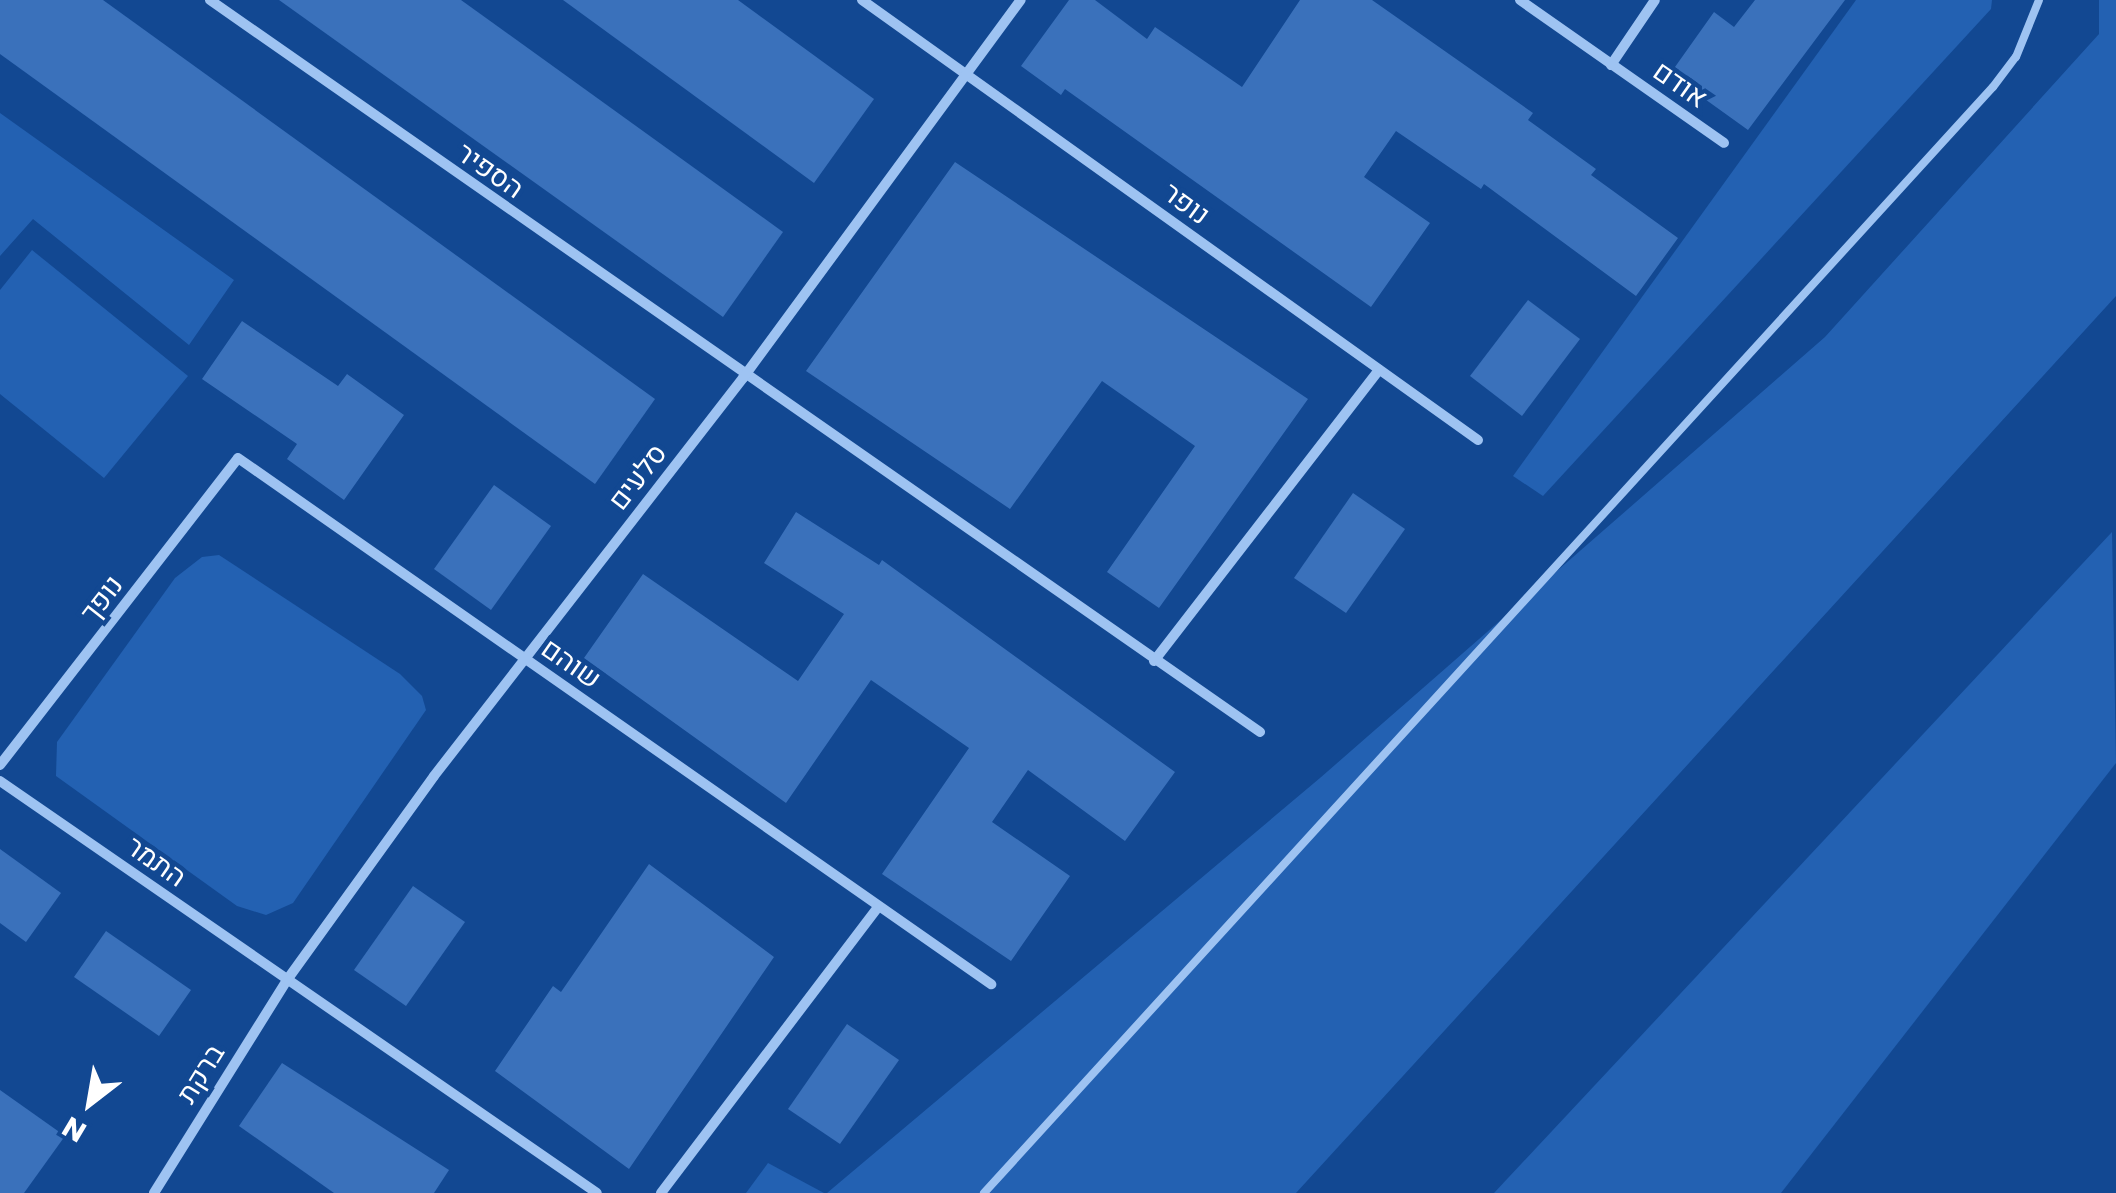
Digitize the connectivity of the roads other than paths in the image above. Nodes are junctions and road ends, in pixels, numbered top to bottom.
1 (210, 0) edge
2 (862, 0) edge
3 (1021, 0) edge
4 (1520, 0) edge
5 (1656, 0) edge
6 (2039, 0) edge
7 (1611, 64) junction
8 (968, 75) junction
9 (1724, 143) dead end
10 (1378, 370) junction
11 (743, 378) junction
12 (1478, 440) dead end
13 (238, 458) joint
14 (526, 659) junction
15 (1154, 661) junction
16 (1260, 732) dead end
17 (0, 764) edge
18 (0, 781) edge
19 (879, 906) junction
20 (286, 980) junction
21 (991, 984) dead end
22 (154, 1193) edge
23 (597, 1193) edge
24 (661, 1193) edge
25 (984, 1193) edge

1 - 11 street, הספיר
2 - 8 street
3 - 8 street, סלעים
4 - 7 street, אודם
5 - 7 street, אודם
6 - 25 lane
7 - 9 street, אודם
8 - 10 street, נופר
8 - 11 street, סלעים
10 - 12 street, נופר
10 - 15 street
11 - 14 street, סלעים
11 - 15 street
13 - 14 street, שוהם
13 - 17 street, נופך
14 - 19 street, שוהם
14 - 20 street, סלעים
15 - 16 street
18 - 20 street, התמר
19 - 21 street, שוהם
19 - 24 street
20 - 22 street, ברקת
20 - 23 street

